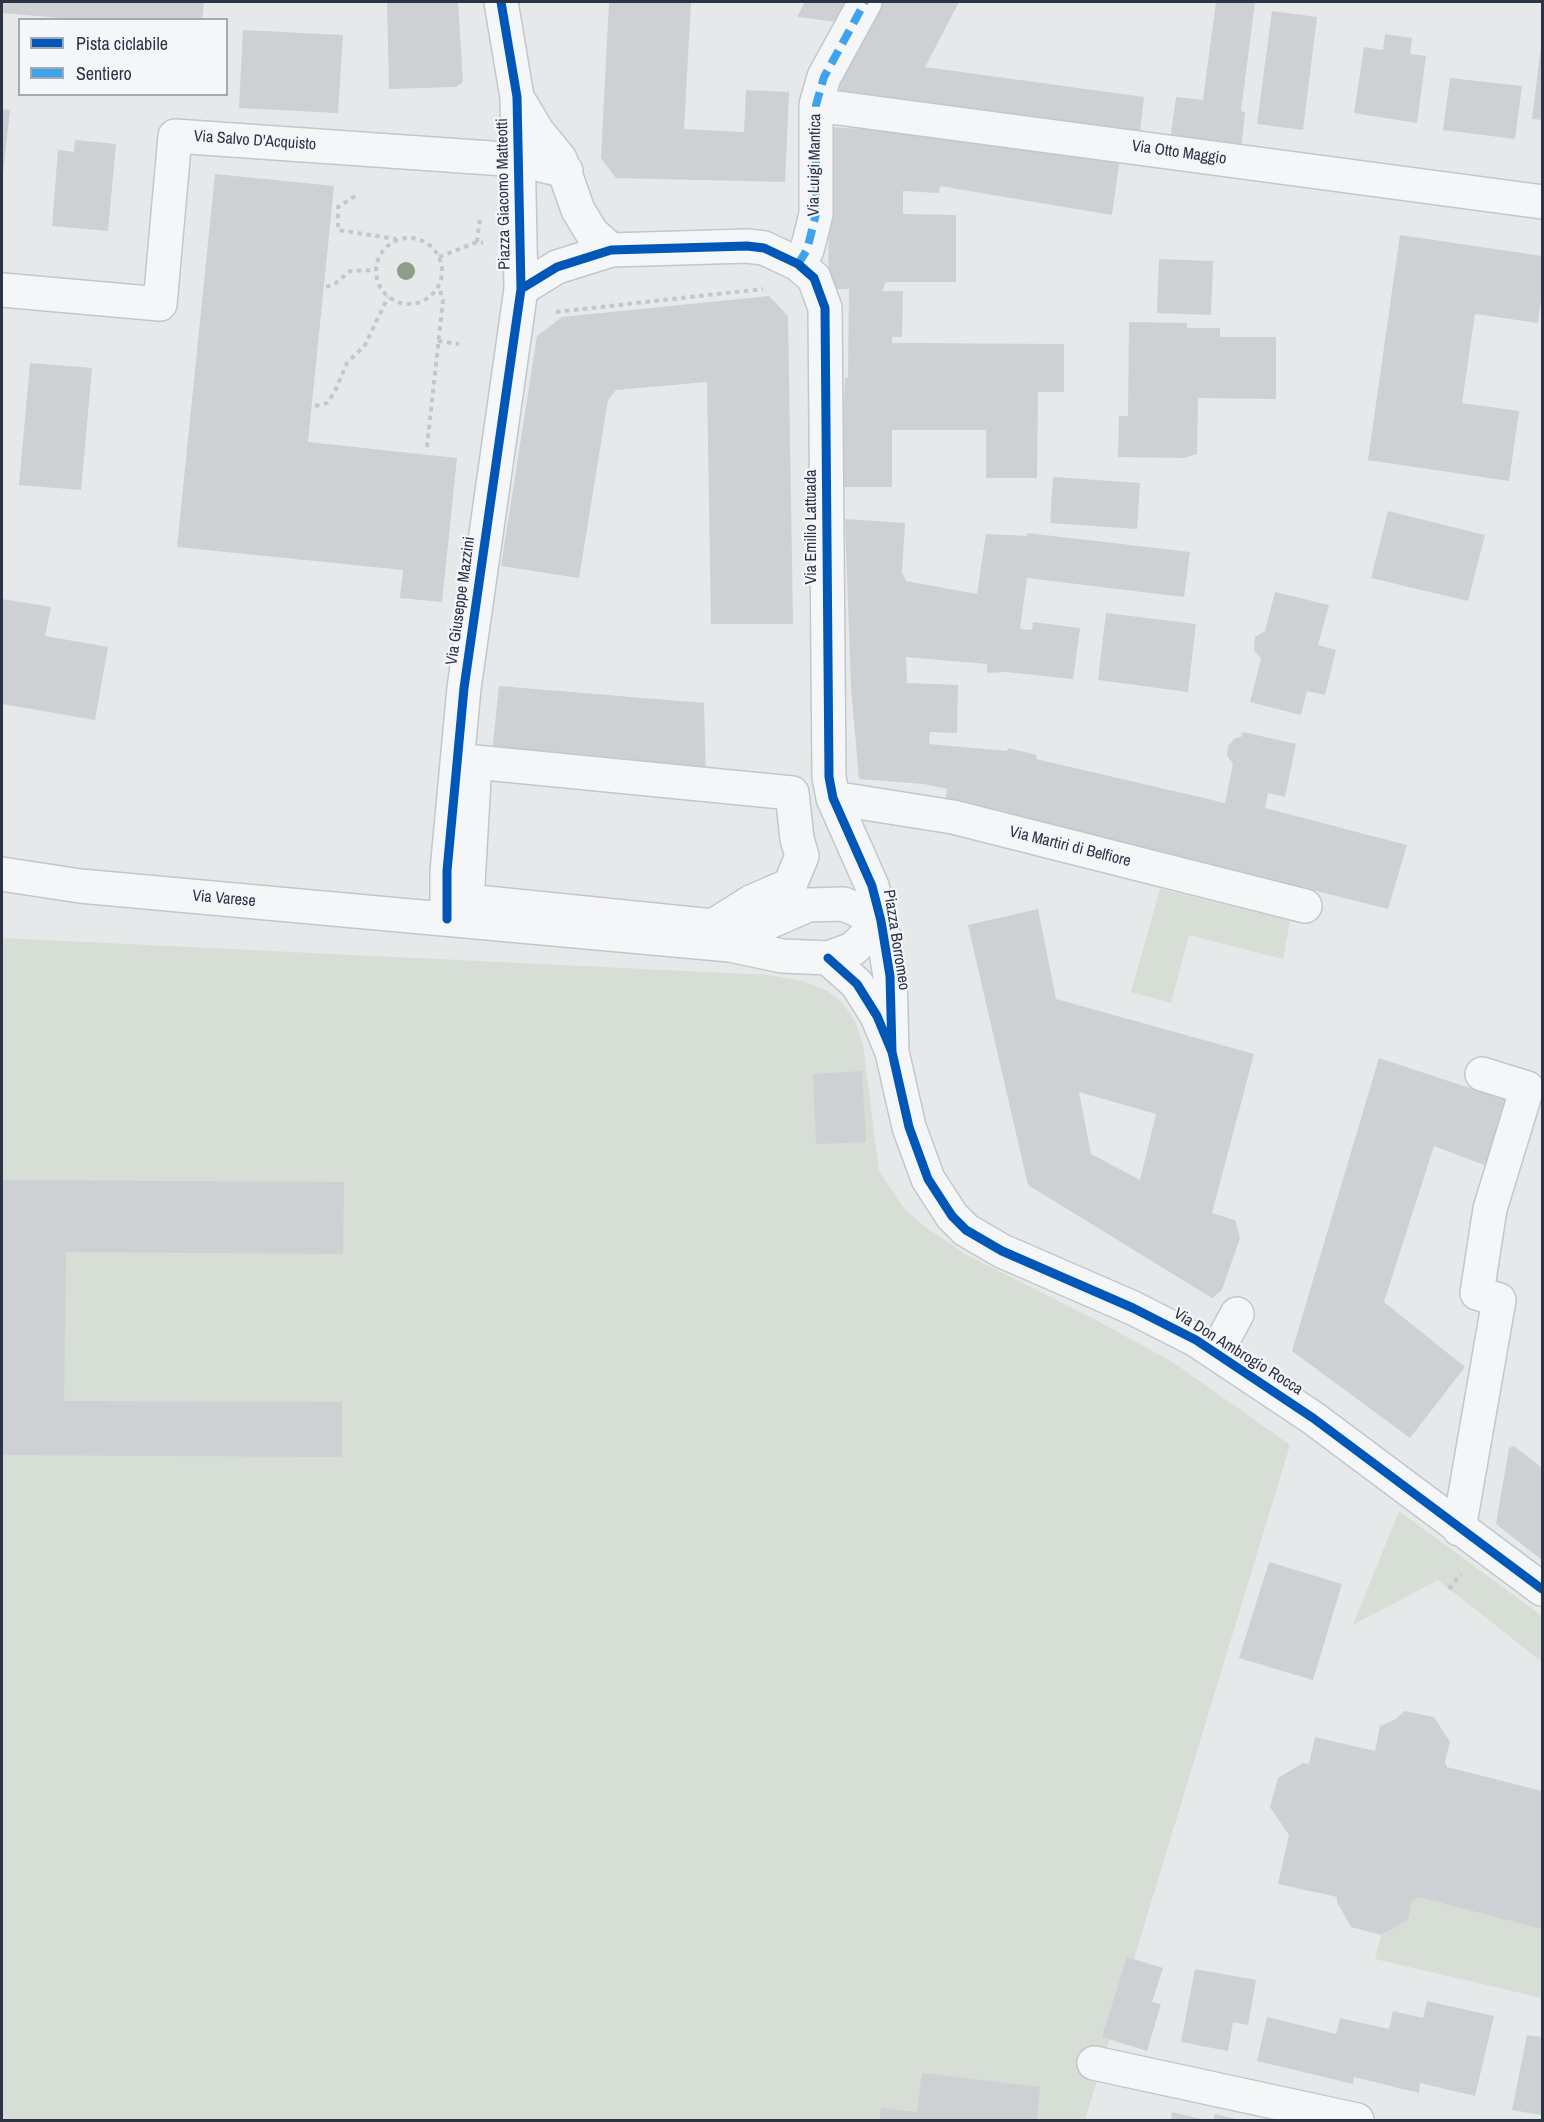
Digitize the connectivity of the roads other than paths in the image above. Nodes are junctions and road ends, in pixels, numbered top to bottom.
1 (501, 2) edge
2 (865, 2) edge
3 (517, 97) junction
4 (816, 105) junction
5 (519, 160) junction
6 (566, 171) junction
7 (1542, 202) edge
8 (611, 250) junction
9 (798, 264) junction
10 (521, 289) junction
11 (2, 290) edge
12 (706, 783) joint
13 (833, 798) junction
14 (2, 874) edge
15 (1305, 906) dead end
16 (447, 919) junction
17 (881, 921) junction
18 (730, 945) junction
19 (828, 958) junction
20 (892, 1052) junction
21 (1482, 1074) dead end
22 (1237, 1314) dead end
23 (1216, 1353) junction
24 (1459, 1529) junction
25 (1542, 1589) edge
26 (1094, 2063) dead end
27 (1357, 2121) edge

1 - 3 street
2 - 4 street, Via Luigi Mantica
3 - 5 street, Piazza Giacomo Matteotti
3 - 6 street, Piazza Giacomo Matteotti
4 - 7 street, Via Otto Maggio
4 - 9 street, Via Luigi Mantica
5 - 6 street, Piazza Giacomo Matteotti
5 - 10 street, Piazza Giacomo Matteotti
5 - 11 street, Via Salvo D'Acquisto
6 - 8 street, Piazza Giacomo Matteotti
8 - 9 street, Piazza Giacomo Matteotti
8 - 10 street, Piazza Giacomo Matteotti
9 - 13 street, Via Emilio Lattuada
10 - 16 street, Via Giuseppe Mazzini
12 - 12 street
13 - 15 street, Via Martiri di Belfiore
13 - 17 street, Piazza Borromeo
14 - 16 street, Via Varese
16 - 18 street, Via Varese
17 - 18 street, Piazza Borromeo
17 - 19 street, Piazza Borromeo
17 - 20 street, Piazza Borromeo
18 - 19 street, Piazza Borromeo
19 - 20 street
20 - 23 street, Via Don Ambrogio Rocca
21 - 24 street
22 - 23 street
23 - 24 street, Via Don Ambrogio Rocca
24 - 25 street, Via Don Ambrogio Rocca
26 - 27 street

